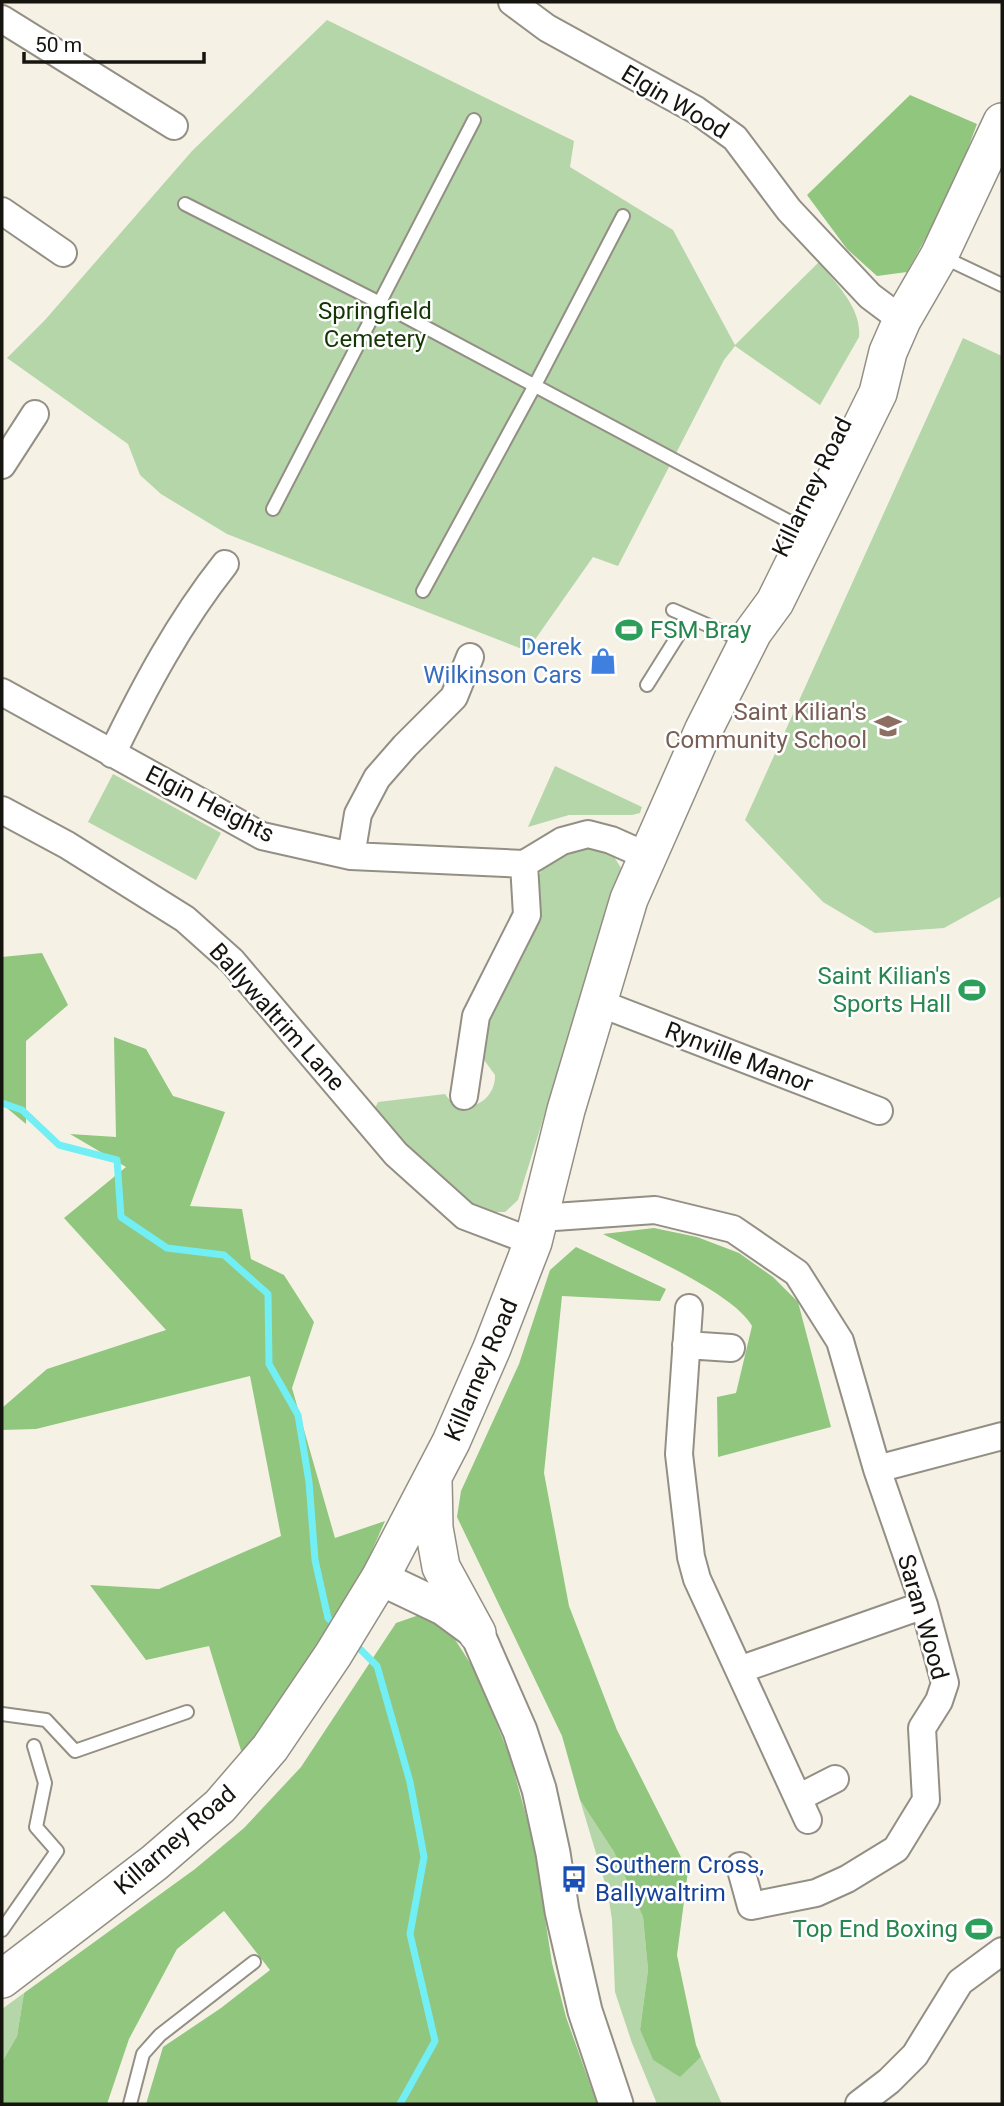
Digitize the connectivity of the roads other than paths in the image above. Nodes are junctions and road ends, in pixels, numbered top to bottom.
1 (512, 2) edge
2 (2, 19) edge
3 (474, 120) dead end
4 (1002, 122) edge
5 (174, 126) dead end
6 (185, 204) dead end
7 (2, 211) edge
8 (623, 216) dead end
9 (63, 253) dead end
10 (939, 256) junction
11 (1002, 285) edge
12 (380, 303) junction
13 (895, 336) junction
14 (534, 387) junction
15 (35, 414) dead end
16 (2, 465) edge
17 (274, 509) dead end
18 (801, 528) junction
19 (225, 564) dead end
20 (424, 591) dead end
21 (673, 611) dead end
22 (690, 618) junction
23 (750, 637) junction
24 (470, 657) dead end
25 (647, 685) dead end
26 (2, 692) edge
27 (112, 754) junction
28 (2, 810) edge
29 (351, 856) junction
30 (647, 856) junction
31 (524, 864) junction
32 (599, 1003) junction
33 (464, 1096) dead end
34 (879, 1111) dead end
35 (536, 1230) junction
36 (689, 1308) dead end
37 (686, 1345) junction
38 (731, 1348) dead end
39 (1002, 1436) edge
40 (877, 1469) junction
41 (433, 1476) junction
42 (372, 1591) junction
43 (923, 1605) junction
44 (477, 1633) junction
45 (739, 1670) junction
46 (187, 1712) dead end
47 (2, 1714) edge
48 (34, 1746) dead end
49 (835, 1779) dead end
50 (740, 1866) dead end
51 (2, 1930) edge
52 (1002, 1951) edge
53 (254, 1962) dead end
54 (6, 1970) edge
55 (130, 2104) edge
56 (617, 2104) edge
57 (859, 2104) edge

1 - 13 street, Elgin Wood
2 - 5 street
3 - 12 lane
4 - 10 main road, Killarney Road
6 - 12 lane
7 - 9 street
8 - 14 lane
10 - 11 lane
10 - 13 main road, Killarney Road
12 - 14 lane
12 - 17 lane
13 - 18 main road, Killarney Road
14 - 18 lane
14 - 20 lane
15 - 16 street
18 - 23 main road, Killarney Road
19 - 27 street
21 - 22 lane
22 - 23 lane
22 - 25 lane
23 - 30 main road, Killarney Road
24 - 29 street
26 - 27 street, Elgin Heights
27 - 29 street, Elgin Heights
28 - 35 street, Ballywaltrim Lane
29 - 31 street, Elgin Heights
30 - 31 street
30 - 32 main road, Killarney Road
31 - 33 street
32 - 34 street, Rynville Manor
32 - 35 main road, Killarney Road
35 - 40 street, Saran Wood
35 - 41 main road, Killarney Road
36 - 37 street
37 - 38 street
37 - 45 street
39 - 40 street
40 - 43 street, Saran Wood
41 - 42 main road, Killarney Road
41 - 44 main road
42 - 44 street
42 - 54 main road, Killarney Road
43 - 45 street
43 - 50 street, Saran Wood
44 - 56 street
45 - 49 street
46 - 47 lane
48 - 51 lane
52 - 57 street
53 - 55 lane

